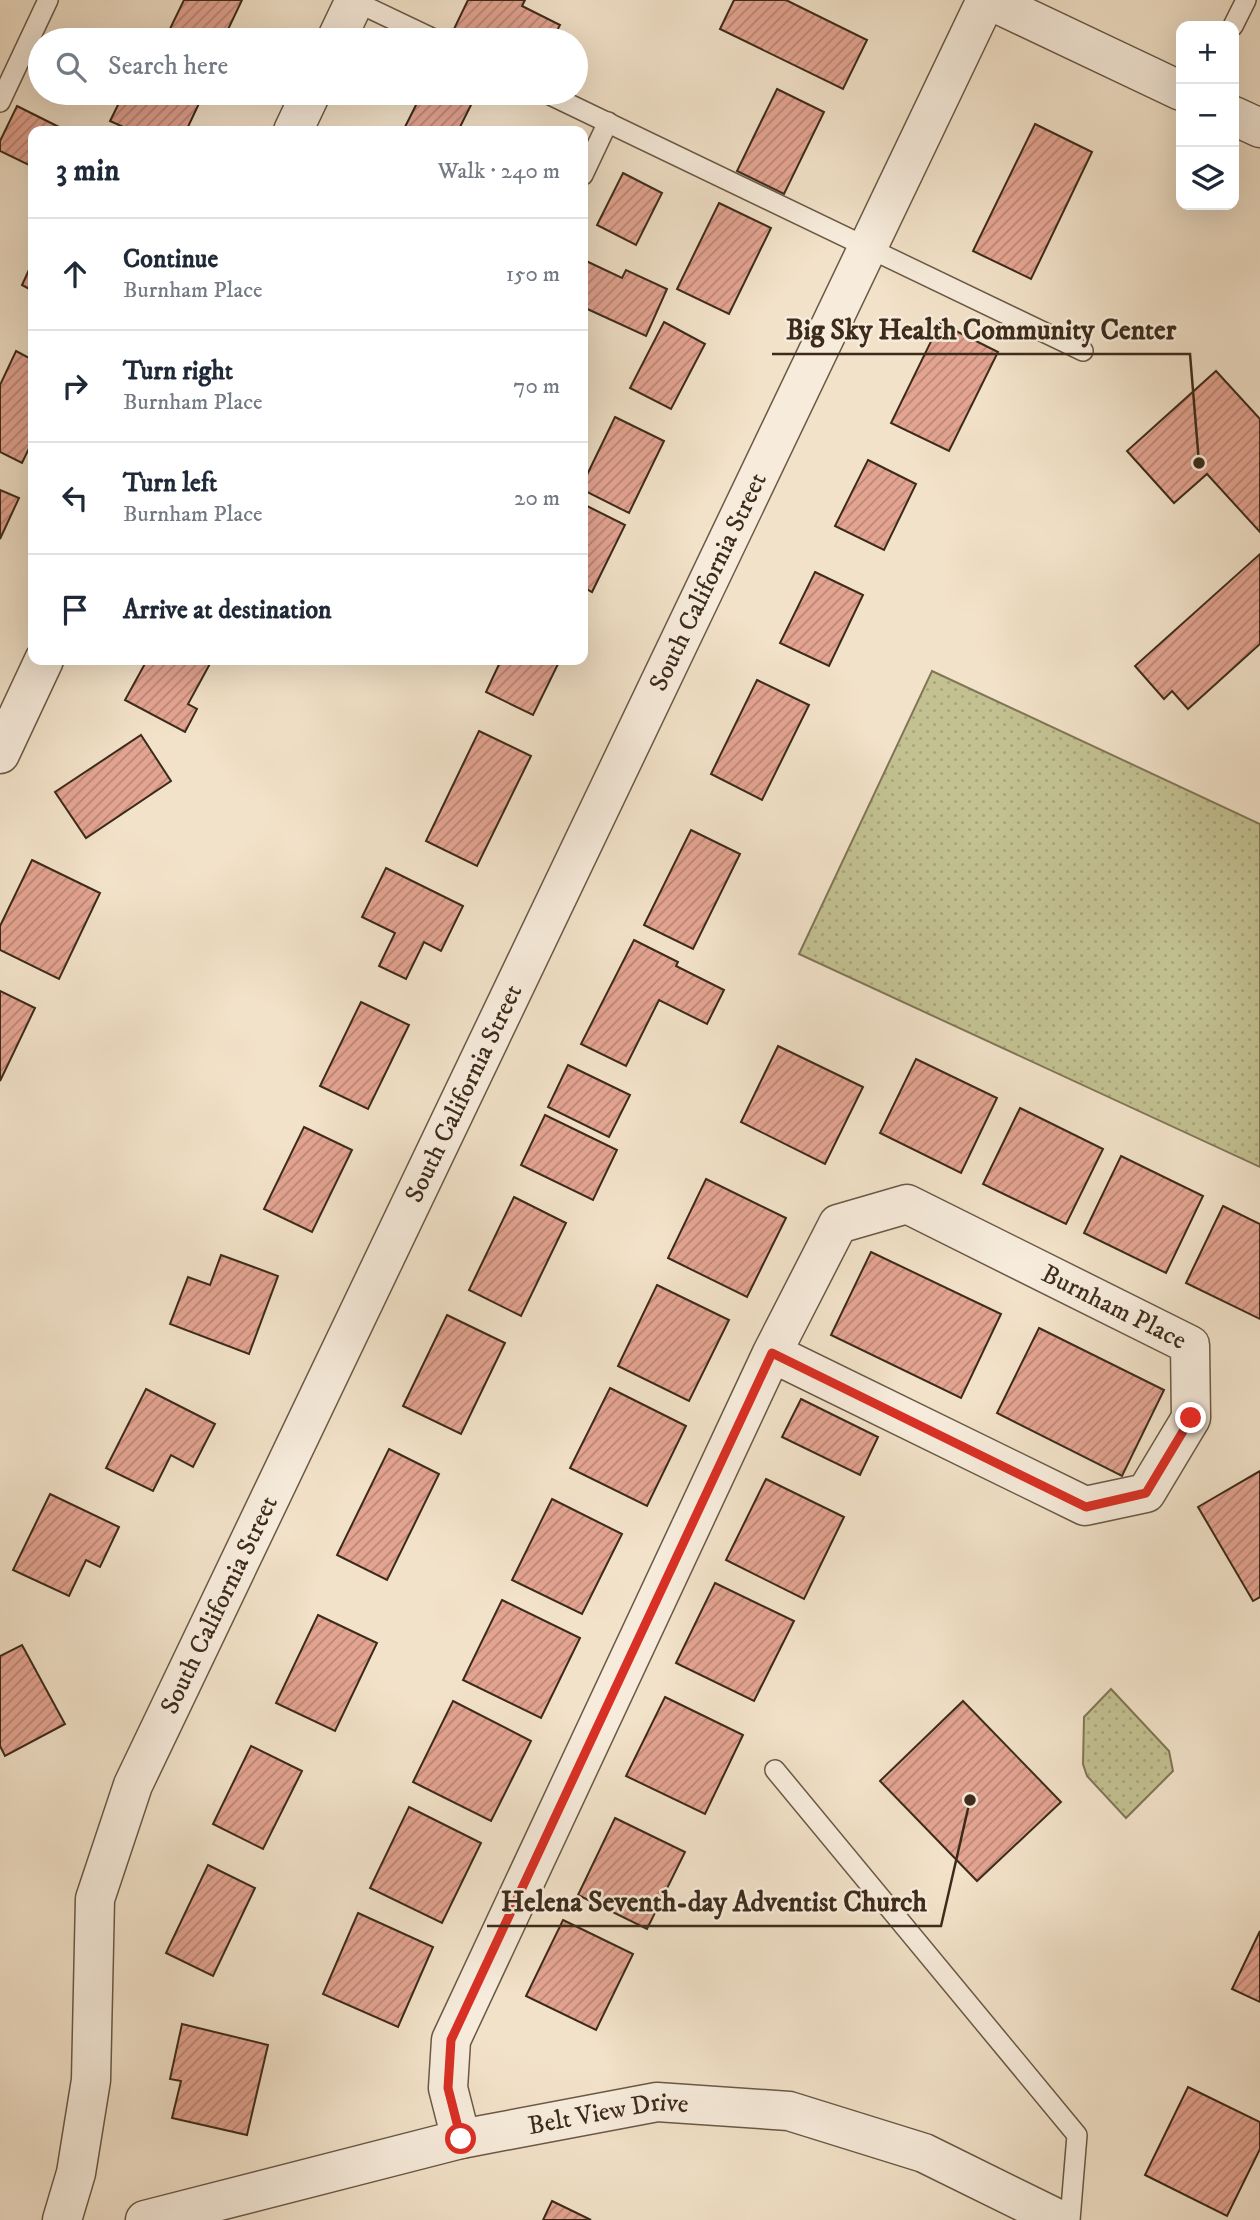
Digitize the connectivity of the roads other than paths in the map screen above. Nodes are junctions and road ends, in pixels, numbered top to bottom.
1 (48, 0) edge
2 (354, 0) edge
3 (987, 0) edge
4 (1246, 0) edge
5 (1236, 21) edge
6 (35, 28) edge
7 (341, 28) edge
8 (411, 28) edge
9 (28, 42) edge
10 (1176, 90) edge
11 (0, 102) edge
12 (305, 105) edge
13 (572, 105) edge
14 (1239, 118) edge
15 (608, 122) junction
16 (295, 126) edge
17 (1260, 128) edge
18 (588, 164) edge
19 (868, 248) junction
20 (1083, 351) dead end
21 (42, 665) edge
22 (0, 754) edge
23 (772, 1353) junction
24 (775, 1770) dead end
25 (461, 2139) junction
26 (62, 2220) edge
27 (145, 2220) edge
28 (1060, 2220) edge
29 (1070, 2220) edge

1 - 6 lane
2 - 7 street
2 - 8 lane
3 - 10 street
3 - 19 street, South California Street
4 - 5 lane
9 - 11 lane
12 - 16 street
13 - 15 lane
14 - 17 street
15 - 18 lane
15 - 19 lane
19 - 20 lane
19 - 26 street, South California Street
21 - 22 street
23 - 23 street, Burnham Place
23 - 25 street, Burnham Place
24 - 29 lane
25 - 27 street, Belt View Drive
25 - 28 street, Belt View Drive

